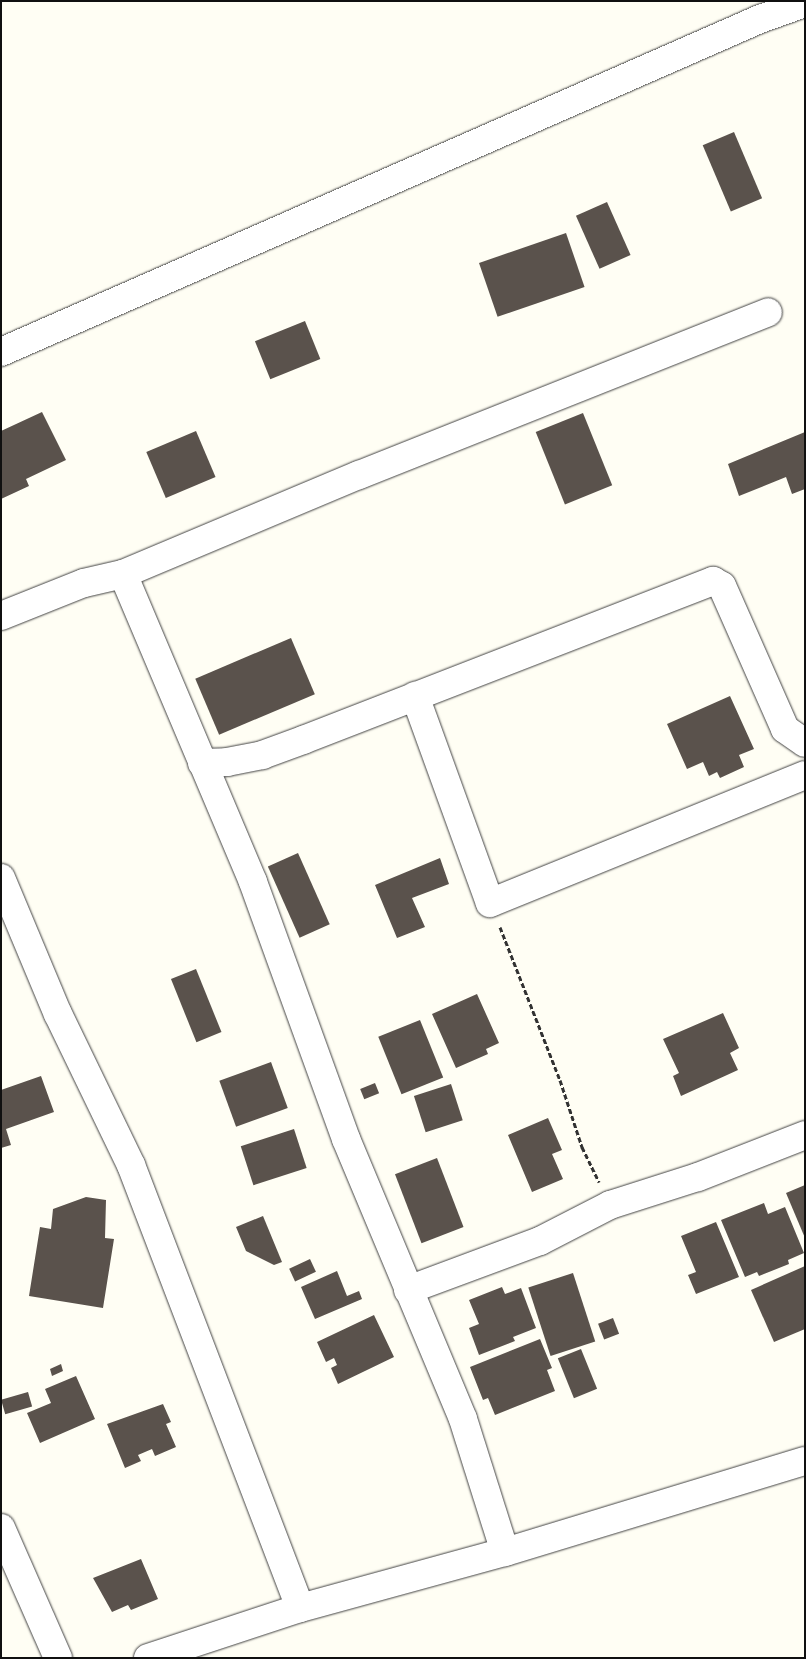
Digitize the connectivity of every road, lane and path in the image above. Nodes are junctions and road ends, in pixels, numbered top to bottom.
1 (805, 3) edge
2 (768, 312) dead end
3 (1, 352) edge
4 (124, 574) junction
5 (1, 616) edge
6 (414, 696) junction
7 (805, 743) edge
8 (202, 763) junction
9 (805, 775) edge
10 (1, 878) edge
11 (490, 903) junction
12 (805, 1135) edge
13 (610, 1205) junction
14 (408, 1290) junction
15 (805, 1461) edge
16 (1, 1528) edge
17 (505, 1552) junction
18 (300, 1608) junction
19 (58, 1658) edge
20 (148, 1658) edge

1 - 3 street
2 - 4 street
4 - 5 street
4 - 8 street
6 - 7 street
6 - 8 street
6 - 11 street
8 - 14 street
9 - 11 street
10 - 18 street
11 - 13 path
12 - 13 street
13 - 14 street
14 - 17 street
15 - 17 street
16 - 19 street
17 - 18 street
18 - 20 street

